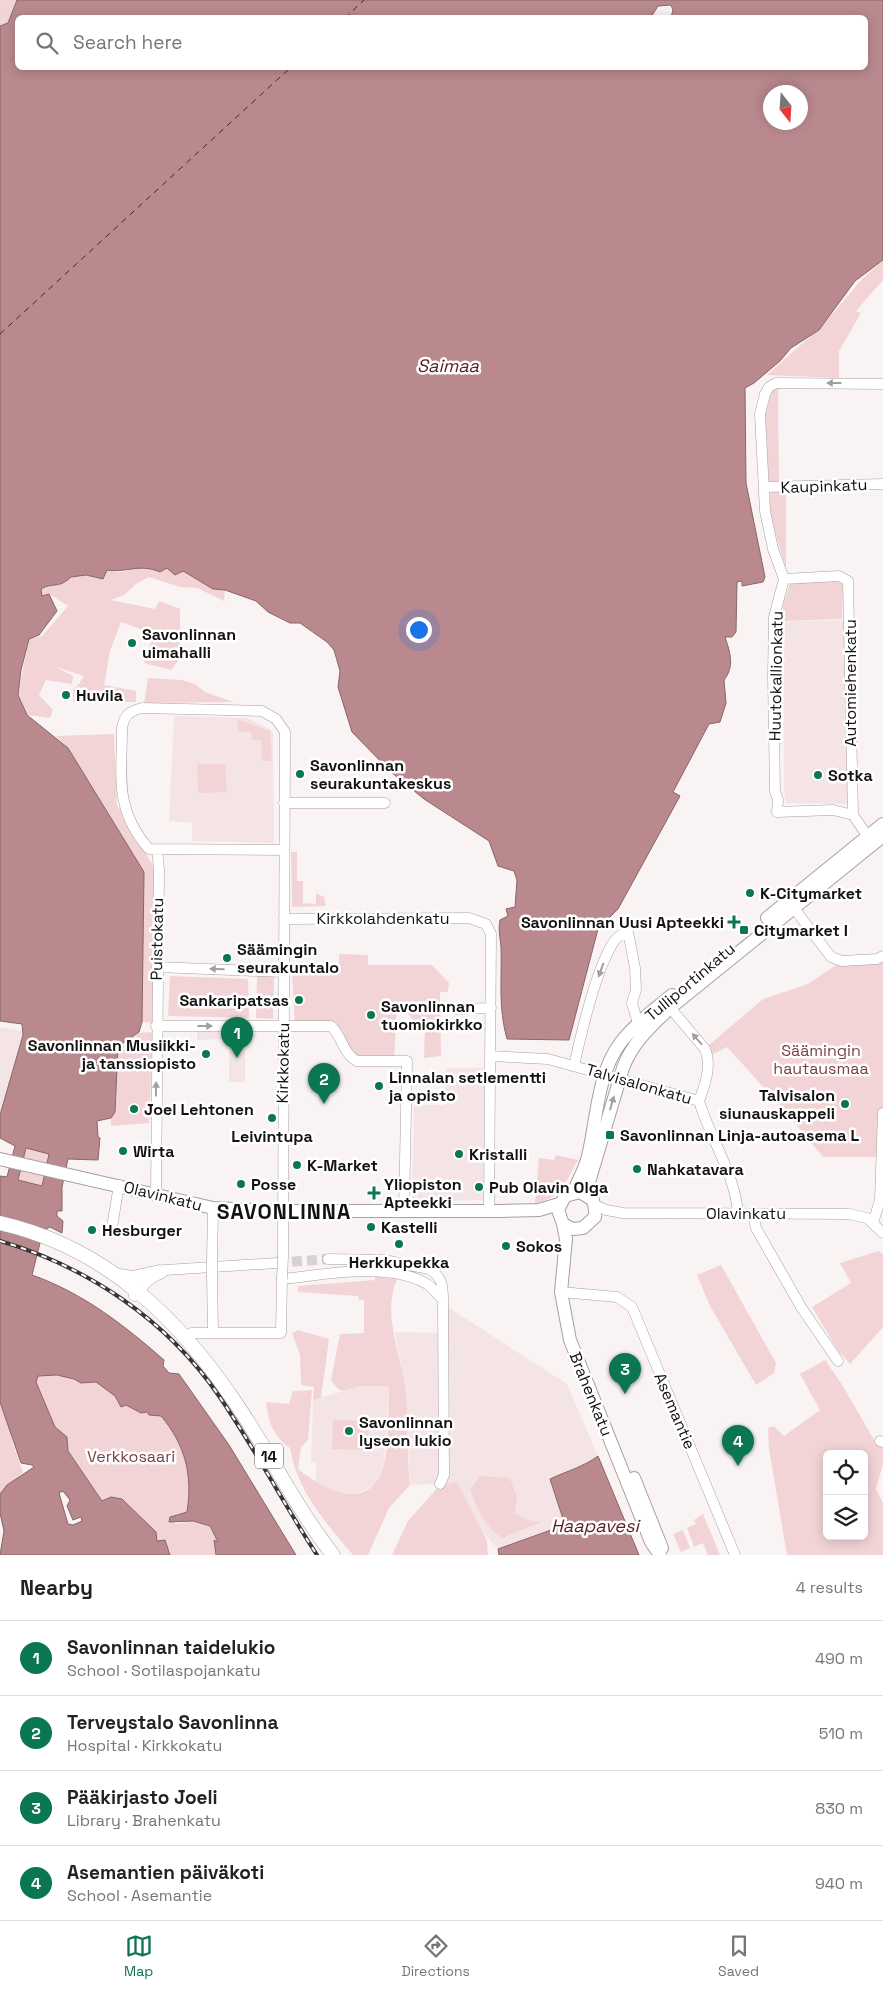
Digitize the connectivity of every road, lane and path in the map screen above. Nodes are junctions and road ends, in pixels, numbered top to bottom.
1 (883, 384) edge
2 (883, 484) edge
3 (765, 487) junction
4 (784, 579) junction
5 (284, 802) junction
6 (385, 803) dead end
7 (853, 815) junction
8 (883, 824) edge
9 (875, 838) edge
10 (157, 850) junction
11 (284, 850) junction
12 (791, 905) junction
13 (284, 919) junction
14 (883, 956) edge
15 (157, 967) junction
16 (283, 972) junction
17 (667, 1004) junction
18 (491, 1008) junction
19 (456, 1009) dead end
20 (156, 1026) junction
21 (283, 1026) junction
22 (640, 1030) junction
23 (490, 1056) junction
24 (574, 1066) junction
25 (605, 1076) junction
26 (619, 1080) junction
27 (699, 1101) junction
28 (883, 1113) edge
29 (0, 1159) edge
30 (119, 1185) junction
31 (574, 1192) junction
32 (156, 1194) junction
33 (594, 1203) junction
34 (213, 1208) junction
35 (404, 1210) junction
36 (282, 1211) junction
37 (489, 1211) junction
38 (616, 1212) junction
39 (738, 1214) junction
40 (753, 1214) junction
41 (560, 1215) junction
42 (0, 1223) edge
43 (592, 1223) junction
44 (873, 1223) junction
45 (0, 1229) edge
46 (578, 1229) junction
47 (111, 1233) dead end
48 (883, 1233) edge
49 (50, 1242) junction
50 (328, 1259) tunnel mouth
51 (280, 1260) junction
52 (162, 1272) junction
53 (118, 1276) junction
54 (438, 1276) junction
55 (282, 1279) junction
56 (428, 1285) junction
57 (563, 1292) junction
58 (136, 1294) junction
59 (443, 1302) junction
60 (162, 1311) junction
61 (213, 1332) junction
62 (186, 1336) junction
63 (838, 1361) dead end
64 (440, 1484) dead end
65 (333, 1555) edge
66 (662, 1555) edge
67 (735, 1555) edge

1 -> 3 street
2 - 3 street, Kaupinkatu
3 - 4 street
4 - 7 street, Automiehenkatu
4 - 7 street, Huutokallionkatu
5 - 6 street
5 - 10 street, Kirkkokatu
5 - 11 street, Kirkkokatu
7 - 9 street
8 - 9 main road, Tulliportinkatu
9 - 12 main road, Tulliportinkatu
10 - 11 street
10 - 15 street, Puistokatu
11 - 13 street, Kirkkokatu
12 - 14 street
12 - 17 main road, Tulliportinkatu
13 - 16 street, Kirkkokatu
13 - 18 street, Kirkkolahdenkatu
16 -> 15 street
15 - 20 street, Puistokatu
16 - 21 street, Kirkkokatu
17 - 22 main road, Tulliportinkatu
27 -> 17 street
18 - 19 street
18 - 23 street
20 -> 21 street
32 -> 20 street, Puistokatu
21 - 35 street
21 - 36 street, Kirkkokatu
22 -> 24 street
22 - 25 main road, Tulliportinkatu
22 - 26 main road, Tulliportinkatu
23 - 24 street, Talvisalonkatu
23 - 37 street
24 - 25 street, Talvisalonkatu
25 - 26 street, Talvisalonkatu
25 - 31 main road, Tulliportinkatu
26 - 27 street, Talvisalonkatu
33 -> 26 main road, Tulliportinkatu
27 - 39 street, Talvisalonkatu
28 - 44 street
29 - 30 main road, Olavinkatu
30 - 32 main road, Olavinkatu
30 - 47 street
31 - 33 main road
31 - 41 main road
32 - 34 main road, Olavinkatu
33 - 38 street, Olavinkatu
33 - 43 main road
34 - 36 main road, Olavinkatu
34 - 61 street, bridge
35 - 36 main road, Olavinkatu
35 - 37 main road, Olavinkatu
36 - 51 street, Kirkkokatu
37 - 41 main road, Olavinkatu
38 - 39 street, Olavinkatu
38 - 43 street, Olavinkatu
39 - 40 street, Olavinkatu
40 - 44 street, Olavinkatu
40 - 63 street
41 - 46 main road
41 - 57 main road, Brahenkatu
42 - 49 highway, 14
43 - 46 main road
44 - 48 street
45 - 49 highway, 14
46 - 57 main road, Brahenkatu
49 - 53 highway, 14
49 - 58 highway, 14
50 - 54 street
51 - 52 street
51 - 55 street, Kirkkokatu, bridge
52 - 53 highway
52 - 58 street
52 - 60 highway
53 - 58 highway, 14
54 - 56 street
54 - 59 street
55 - 56 street
55 - 61 street, Kirkkokatu
56 - 59 street
57 - 66 main road, Brahenkatu
57 - 67 street, Asemantie
58 - 60 highway, 14
58 - 62 highway, 14
59 - 64 street
60 - 62 highway, 14
61 - 62 street
62 - 65 highway, 14

